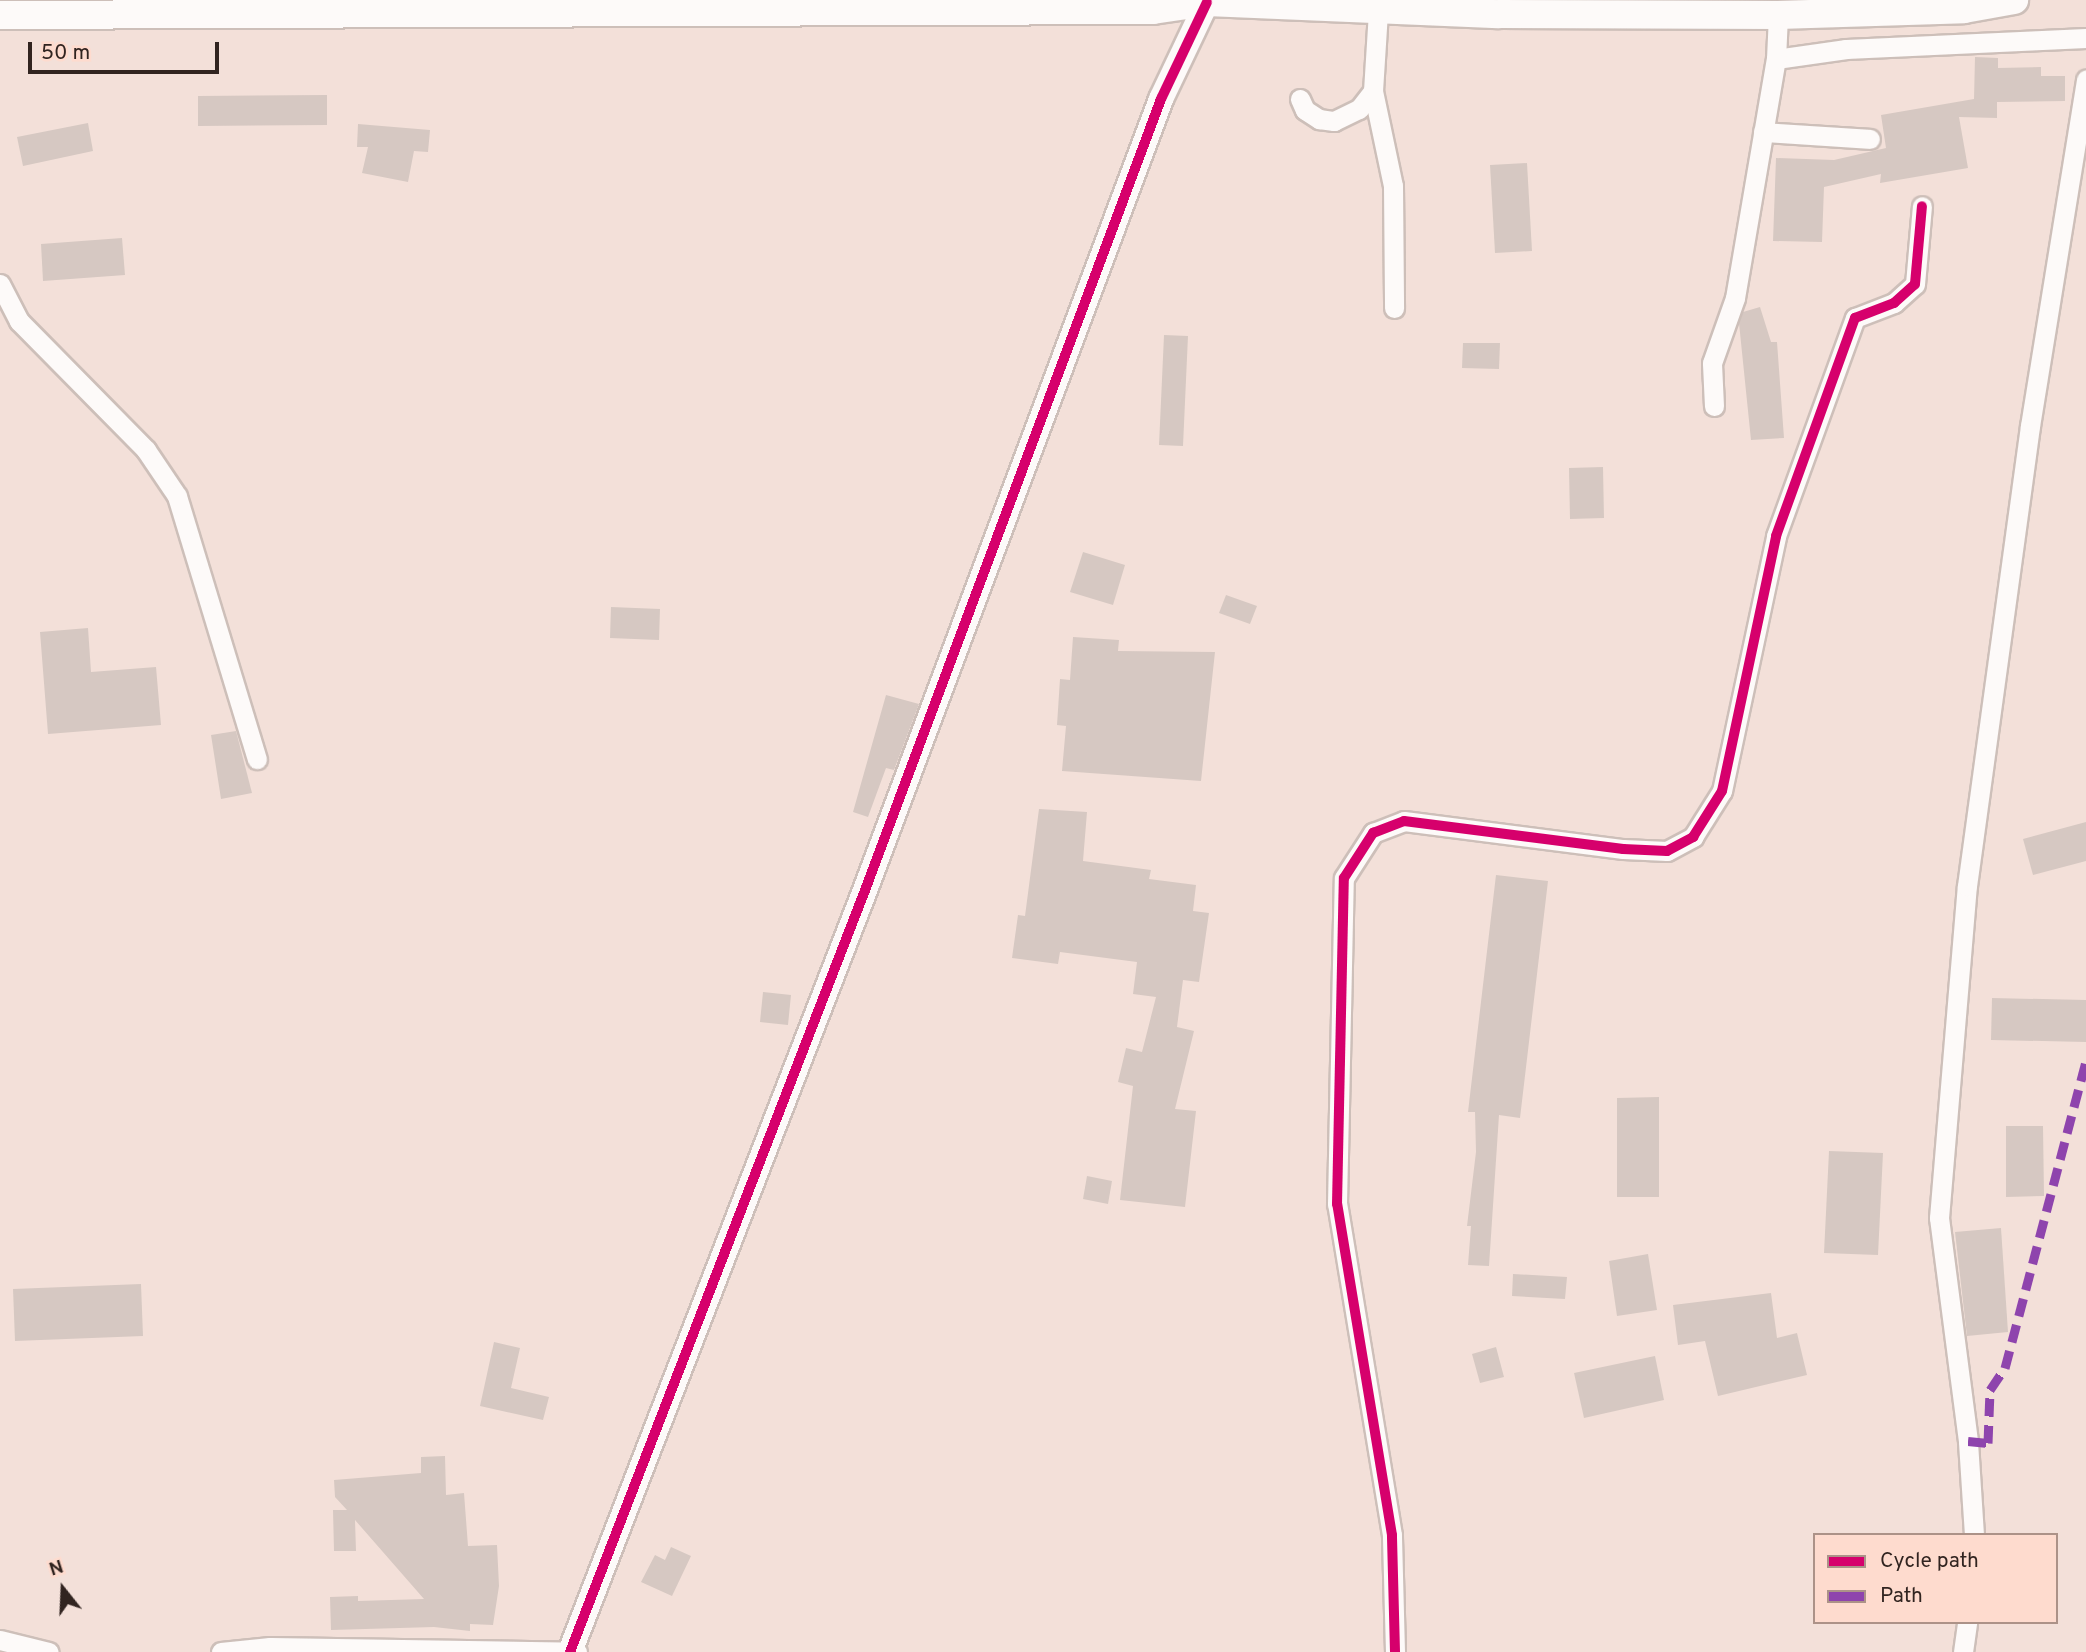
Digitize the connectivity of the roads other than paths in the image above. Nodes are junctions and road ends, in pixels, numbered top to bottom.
1 (2014, 0) edge
2 (1207, 2) junction
3 (839, 5) edge
4 (1378, 11) junction
5 (0, 15) edge
6 (1778, 15) junction
7 (2086, 38) edge
8 (1776, 59) junction
9 (2086, 79) edge
10 (1373, 91) junction
11 (1300, 99) dead end
12 (1763, 132) junction
13 (1870, 139) dead end
14 (1922, 206) dead end
15 (0, 284) edge
16 (1394, 308) dead end
17 (1714, 406) dead end
18 (257, 759) dead end
19 (1974, 1533) edge
20 (1967, 1624) edge
21 (0, 1640) edge
22 (572, 1651) edge
23 (49, 1652) edge
24 (221, 1652) edge
25 (1395, 1652) edge
26 (1963, 1652) edge

1 - 6 main road
2 - 3 main road
2 - 4 main road
2 - 22 street
3 - 5 main road
4 - 6 main road
4 - 10 street
6 - 8 street
7 - 8 street
8 - 12 street
9 - 19 street
10 - 11 street
10 - 16 street
12 - 13 street
12 - 17 street
14 - 25 street
15 - 18 street
20 - 26 street
21 - 23 street
22 - 24 street

